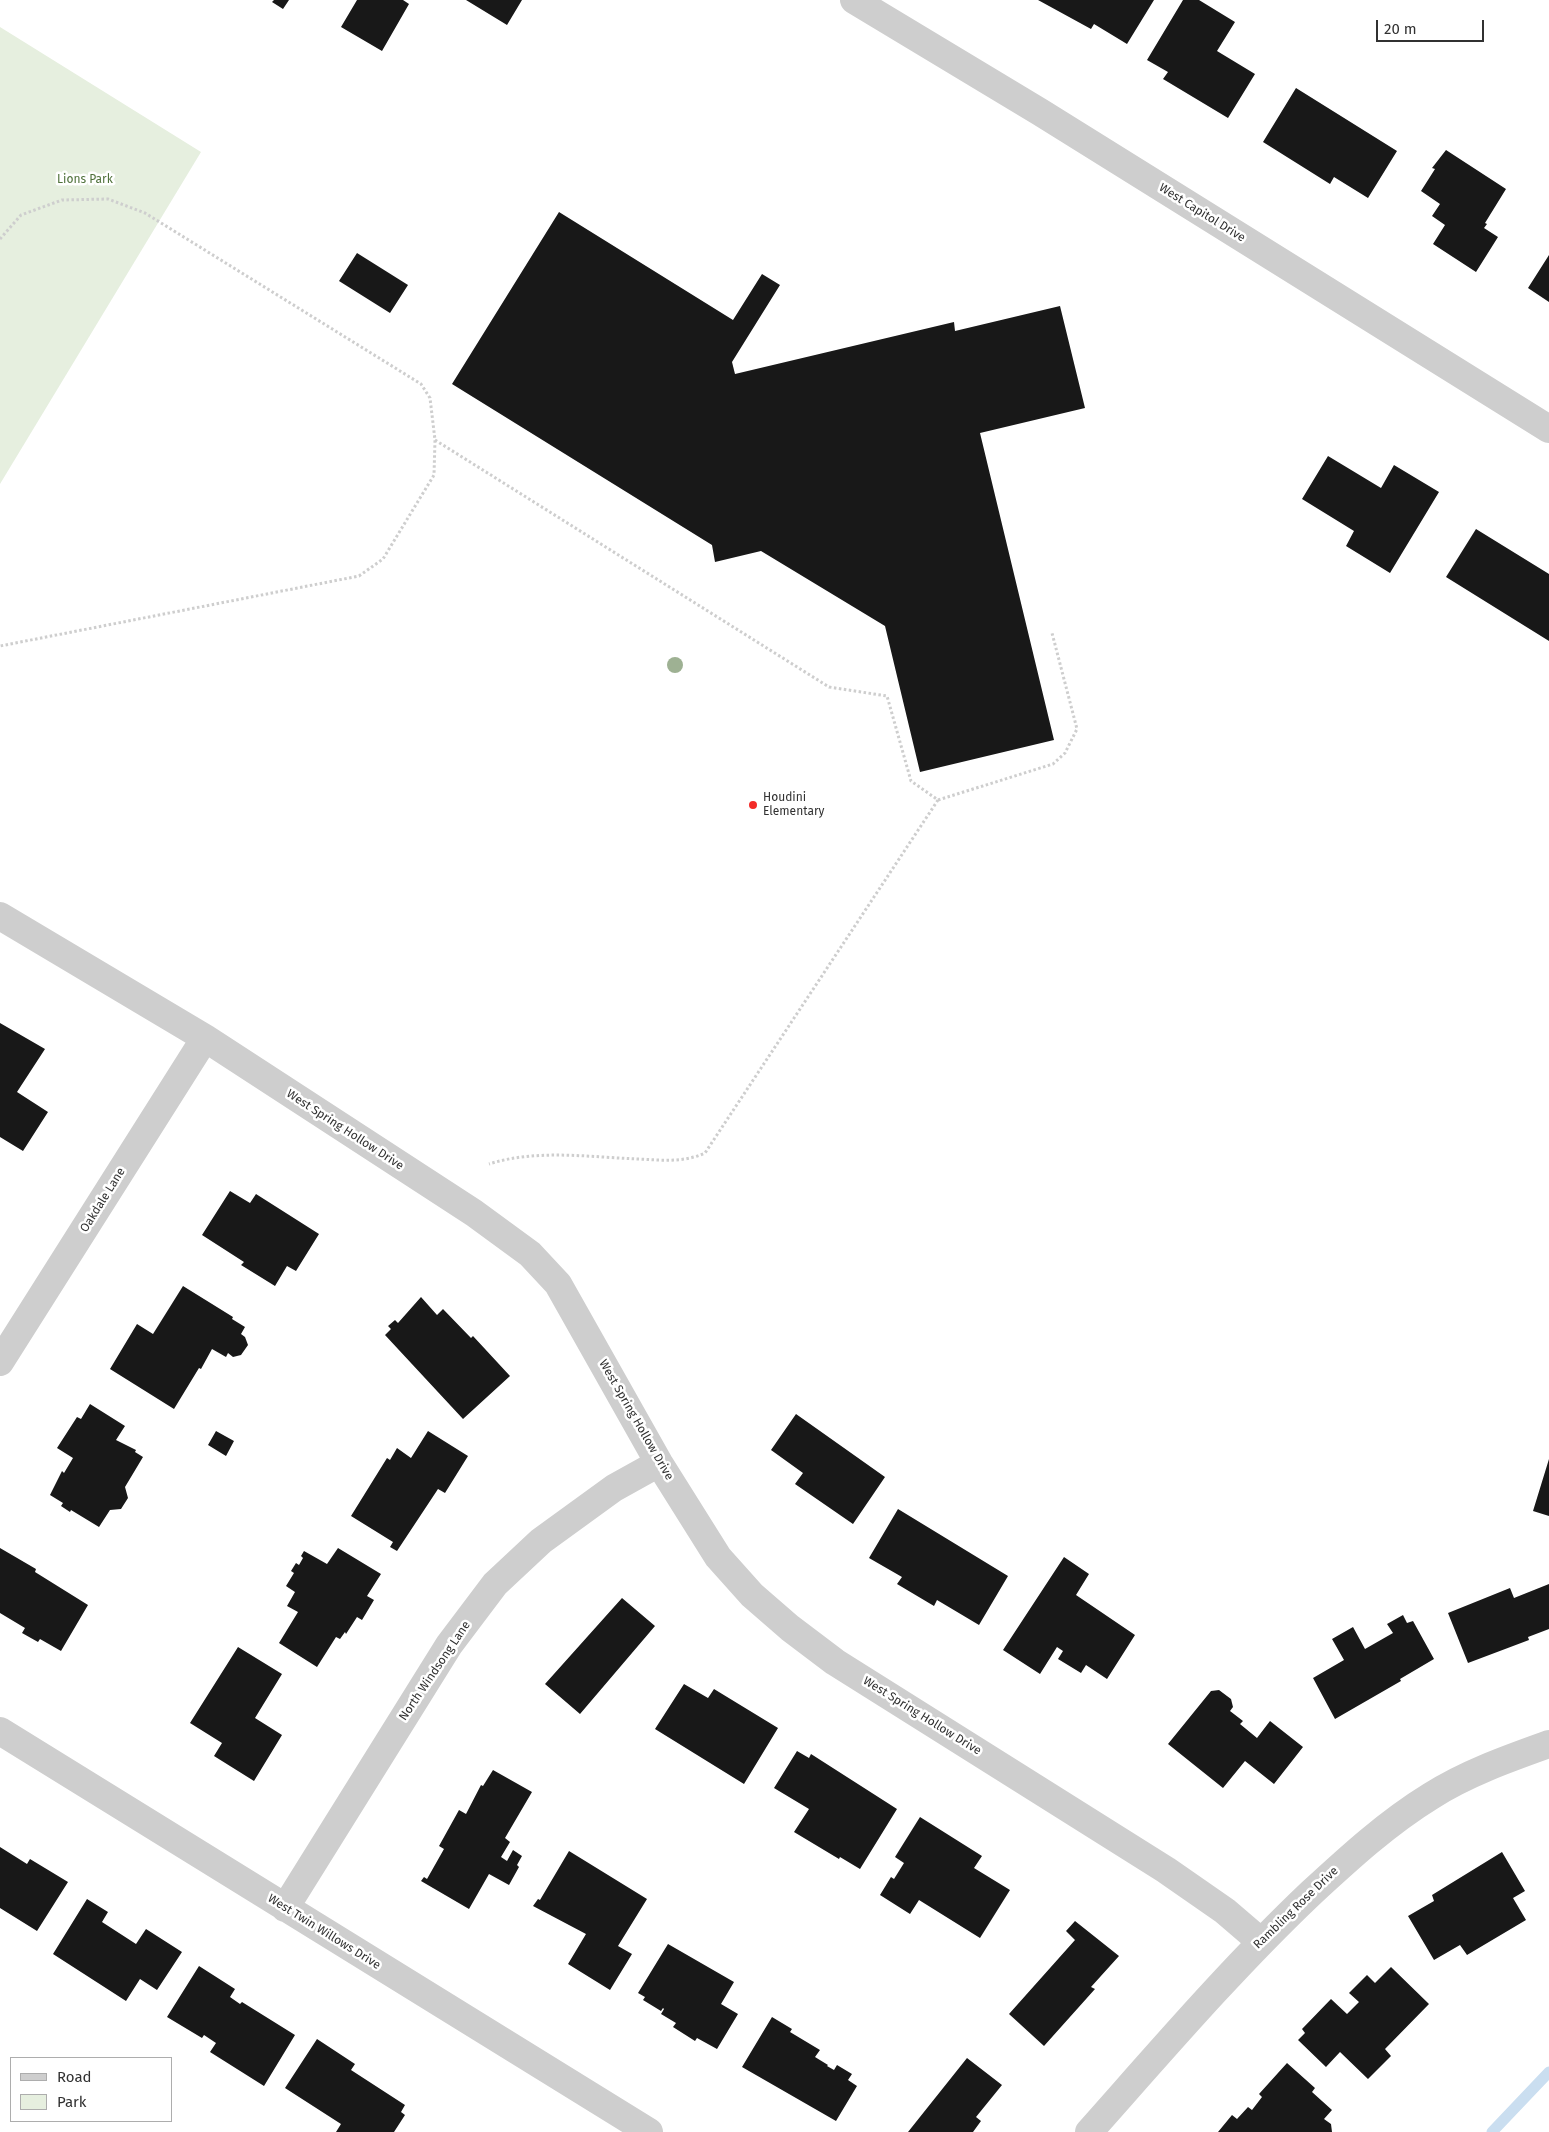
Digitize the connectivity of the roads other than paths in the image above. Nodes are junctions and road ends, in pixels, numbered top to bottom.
1 (854, 0) edge
2 (1549, 429) edge
3 (0, 916) edge
4 (205, 1038) junction
5 (0, 1362) edge
6 (659, 1463) junction
7 (0, 1731) edge
8 (1549, 1744) edge
9 (285, 1908) junction
10 (1260, 1941) junction
11 (648, 2132) edge
12 (1089, 2132) edge

1 - 2 street, West Capitol Drive
3 - 4 street, West Spring Hollow Drive
4 - 5 street, Oakdale Lane
4 - 6 street, West Spring Hollow Drive
6 - 9 street, North Windsong Lane
6 - 10 street, West Spring Hollow Drive
7 - 9 street, West Twin Willows Drive
8 - 10 street, Rambling Rose Drive
9 - 11 street, West Twin Willows Drive
10 - 12 street, Rambling Rose Drive

